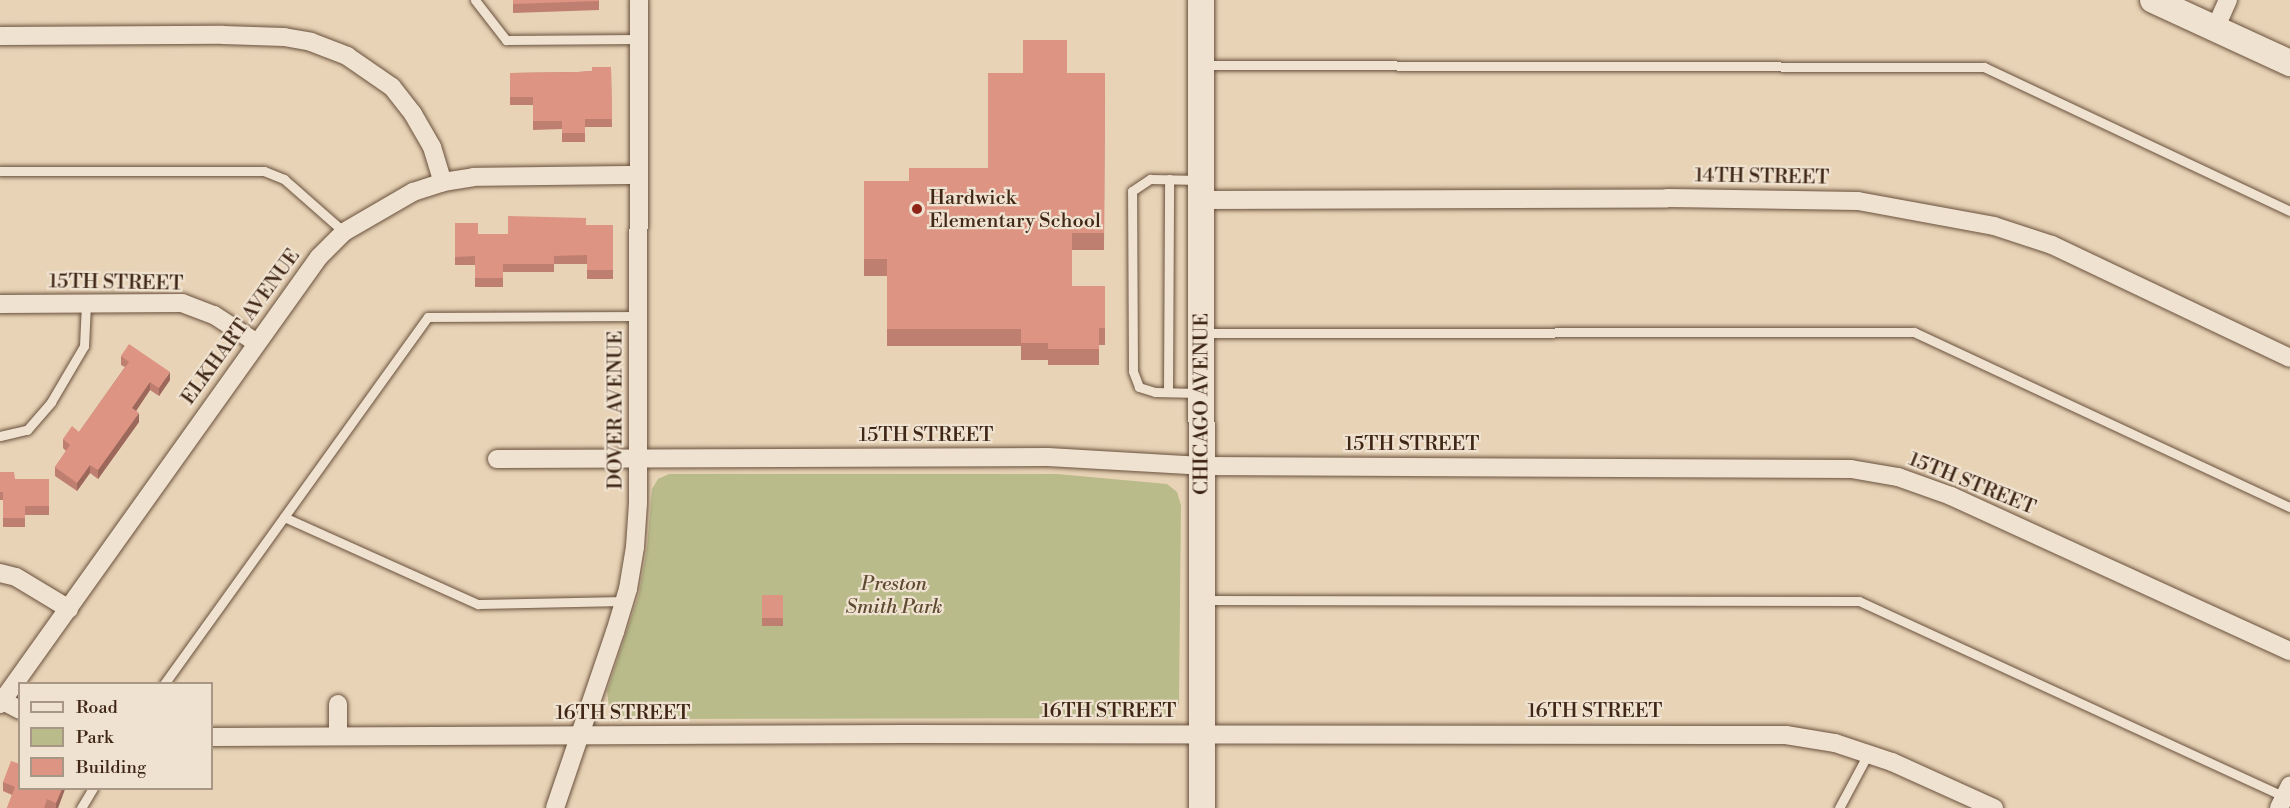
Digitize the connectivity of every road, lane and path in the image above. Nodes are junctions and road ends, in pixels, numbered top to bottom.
1 (475, 0) edge
2 (639, 0) edge
3 (1202, 0) edge
4 (2153, 0) edge
5 (2228, 0) edge
6 (2215, 29) junction
7 (0, 36) edge
8 (639, 39) junction
9 (2290, 63) edge
10 (1202, 65) junction
11 (0, 171) edge
12 (639, 176) junction
13 (1169, 179) junction
14 (443, 182) junction
15 (1202, 190) junction
16 (2290, 211) edge
17 (344, 232) junction
18 (0, 304) edge
19 (86, 304) junction
20 (638, 316) junction
21 (1202, 333) junction
22 (257, 343) junction
23 (2290, 358) edge
24 (1168, 392) junction
25 (1202, 393) junction
26 (0, 436) edge
27 (637, 457) junction
28 (497, 459) dead end
29 (1202, 466) junction
30 (2290, 507) edge
31 (284, 516) junction
32 (0, 573) edge
33 (1202, 600) junction
34 (624, 601) junction
35 (69, 609) junction
36 (2290, 651) edge
37 (165, 682) edge
38 (2, 702) edge
39 (339, 704) dead end
40 (18, 709) edge
41 (1202, 734) junction
42 (339, 736) junction
43 (579, 736) junction
44 (213, 737) edge
45 (1868, 754) junction
46 (92, 790) edge
47 (2286, 797) edge
48 (1988, 807) edge
49 (81, 808) edge
50 (555, 808) edge
51 (1203, 808) edge
52 (1839, 808) edge

1 - 8 lane
2 - 8 street, DOVER AVENUE
3 - 10 street, CHICAGO AVENUE
4 - 6 street
5 - 6 street
6 - 9 street
7 - 14 street
8 - 12 street, DOVER AVENUE
10 - 15 street, CHICAGO AVENUE
10 - 16 lane
11 - 17 lane
12 - 14 street, ELKHART AVENUE
12 - 20 street, DOVER AVENUE
13 - 15 lane
13 - 24 lane
13 - 24 lane
14 - 17 street, ELKHART AVENUE
15 - 21 street, CHICAGO AVENUE
15 - 23 street, 14TH STREET
17 - 22 street, ELKHART AVENUE
18 - 19 street, 15TH STREET
19 - 22 street, 15TH STREET
19 - 26 lane
20 - 27 street, DOVER AVENUE
20 - 31 lane
21 - 25 street, CHICAGO AVENUE
21 - 30 lane
22 - 35 street, ELKHART AVENUE
24 - 25 lane
25 - 29 street, CHICAGO AVENUE
27 - 28 street, 15TH STREET
27 - 29 street, 15TH STREET
27 - 34 street, DOVER AVENUE
29 - 33 street, CHICAGO AVENUE
29 - 36 street, 15TH STREET
31 - 34 lane
31 - 37 lane
32 - 35 street
33 - 41 street, CHICAGO AVENUE
33 - 47 lane
34 - 43 street, DOVER AVENUE
35 - 38 street, ELKHART AVENUE
38 - 40 street
39 - 42 street
41 - 43 street, 16TH STREET
41 - 45 street, 16TH STREET
41 - 51 street, CHICAGO AVENUE
42 - 43 street, 16TH STREET
42 - 44 street, 16TH STREET
43 - 50 street, DOVER AVENUE
45 - 48 street, 16TH STREET
45 - 52 lane
46 - 49 lane

